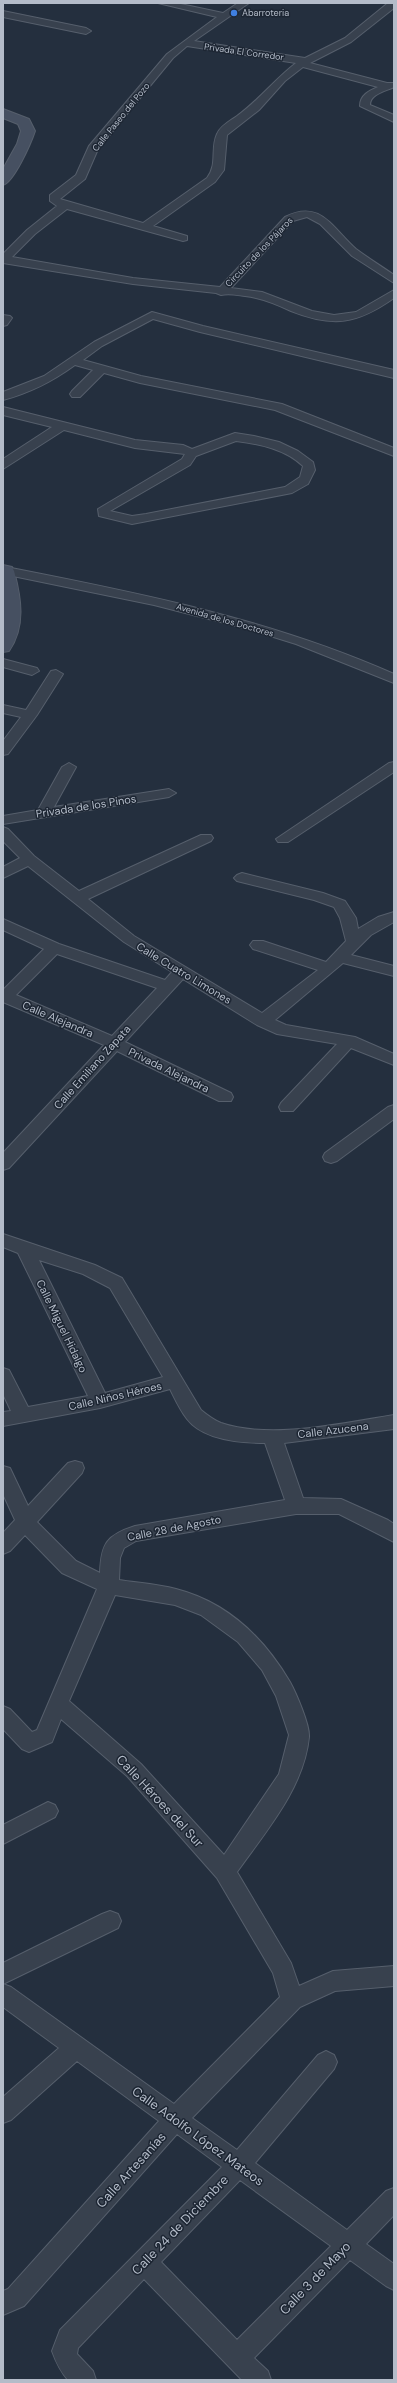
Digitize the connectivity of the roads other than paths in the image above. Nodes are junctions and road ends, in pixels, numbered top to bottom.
1 (163, 3) edge
2 (244, 3) edge
3 (394, 3) edge
4 (3, 14) edge
5 (224, 16) junction
6 (86, 31) dead end
7 (185, 43) junction
8 (300, 64) junction
9 (387, 87) edge
10 (3, 113) edge
11 (394, 119) edge
12 (3, 181) edge
13 (65, 205) junction
14 (143, 228) junction
15 (183, 238) dead end
16 (4, 259) edge
17 (394, 280) edge
18 (221, 292) junction
19 (394, 293) edge
20 (73, 361) junction
21 (101, 368) junction
22 (394, 374) edge
23 (76, 394) dead end
24 (3, 396) edge
25 (3, 411) edge
26 (61, 426) junction
27 (394, 452) edge
28 (192, 453) junction
29 (3, 464) edge
30 (5, 571) edge
31 (3, 647) edge
32 (3, 663) edge
33 (32, 671) dead end
34 (56, 674) dead end
35 (394, 679) edge
36 (3, 709) edge
37 (30, 715) junction
38 (3, 751) edge
39 (394, 766) edge
40 (69, 767) dead end
41 (169, 793) dead end
42 (44, 813) junction
43 (3, 820) edge
44 (3, 832) edge
45 (206, 838) dead end
46 (283, 839) dead end
47 (29, 859) junction
48 (3, 873) edge
49 (242, 878) dead end
50 (79, 897) junction
51 (394, 917) edge
52 (3, 924) edge
53 (354, 943) junction
54 (258, 945) dead end
55 (54, 948) junction
56 (334, 963) junction
57 (182, 971) junction
58 (394, 971) edge
59 (166, 986) junction
60 (4, 996) edge
61 (263, 1021) junction
62 (349, 1041) junction
63 (113, 1043) junction
64 (394, 1060) edge
65 (225, 1097) dead end
66 (287, 1107) dead end
67 (394, 1111) edge
68 (331, 1157) dead end
69 (3, 1164) edge
70 (3, 1240) edge
71 (25, 1250) junction
72 (3, 1375) edge
73 (175, 1381) junction
74 (100, 1401) junction
75 (22, 1415) junction
76 (3, 1419) edge
77 (394, 1422) edge
78 (272, 1436) junction
79 (75, 1468) dead end
80 (3, 1473) edge
81 (296, 1506) junction
82 (26, 1523) junction
83 (394, 1534) edge
84 (3, 1546) edge
85 (109, 1586) junction
86 (57, 1703) junction
87 (3, 1715) edge
88 (48, 1810) dead end
89 (3, 1835) edge
90 (225, 1870) junction
91 (110, 1921) dead end
92 (3, 1974) edge
93 (394, 1976) edge
94 (3, 1994) edge
95 (292, 2000) junction
96 (76, 2047) junction
97 (326, 2062) dead end
98 (3, 2112) edge
99 (175, 2119) junction
100 (238, 2165) junction
101 (394, 2199) edge
102 (348, 2245) junction
103 (144, 2262) junction
104 (394, 2278) edge
105 (3, 2303) edge
106 (237, 2358) junction
107 (84, 2380) edge
108 (259, 2380) edge

1 - 5 street
2 - 5 street, Calle Paseo del Pozo
3 - 8 street
4 - 6 street
5 - 7 street, Calle Paseo del Pozo
7 - 8 street, Privada El Corredor
7 - 13 street, Calle Paseo del Pozo
8 - 9 street, Privada El Corredor
8 - 14 street
9 - 11 street
10 - 12 main road
13 - 14 street
13 - 16 street, Circuito de los Pájaros
14 - 15 street
16 - 18 street, Circuito de los Pájaros
17 - 18 street, Circuito de los Pájaros
18 - 19 street, Circuito de los Pájaros
20 - 21 street
20 - 22 street
20 - 24 street
21 - 23 street
21 - 27 street
25 - 26 street
26 - 28 street
26 - 29 street
28 - 28 street
30 - 31 main road
30 - 35 street, Avenida de los Doctores
32 - 33 street
34 - 37 street
36 - 37 street
37 - 38 street
39 - 46 street
40 - 42 street
41 - 42 street, Privada de los Pinos
42 - 43 street, Privada de los Pinos
44 - 47 street, Calle Cuatro Limones
45 - 50 street
47 - 48 street
47 - 50 street, Calle Cuatro Limones
49 - 53 street
50 - 57 street, Calle Cuatro Limones
51 - 53 street
52 - 55 street
53 - 56 street
54 - 56 street
55 - 59 street
55 - 60 street
56 - 58 street
56 - 61 street
57 - 59 street, Calle Emiliano Zapata
57 - 61 street, Calle Cuatro Limones
59 - 63 street, Calle Emiliano Zapata
60 - 63 street, Calle Alejandra
61 - 62 street, Calle Cuatro Limones
62 - 64 street, Calle Cuatro Limones
62 - 66 street
63 - 65 street, Privada Alejandra
63 - 69 street, Calle Emiliano Zapata
67 - 68 street
70 - 71 street
71 - 73 street
71 - 74 street, Calle Miguel Hidalgo
72 - 75 street
73 - 74 street, Calle Niños Héroes
73 - 78 street, Calle Niños Héroes
74 - 75 street, Calle Niños Héroes
75 - 76 street, Calle Niños Héroes
77 - 78 street, Calle Azucena
78 - 81 street
79 - 82 street
80 - 82 street
81 - 83 street, Calle 28 de Agosto
81 - 85 street, Calle 28 de Agosto
82 - 84 street
82 - 85 street
85 - 86 street, Calle 28 de Agosto
85 - 90 street
86 - 87 street, Calle 28 de Agosto
86 - 90 street, Calle Héroes del Sur
88 - 89 street
90 - 95 street, Calle Héroes del Sur
91 - 92 street
93 - 95 street
94 - 96 street, Calle Adolfo López Mateos
95 - 99 street, Calle Artesanías
96 - 98 street
96 - 99 street, Calle Adolfo López Mateos
97 - 100 street, Calle 24 de Diciembre
99 - 100 street, Calle Adolfo López Mateos
99 - 105 street, Calle Artesanías
100 - 102 street, Calle Adolfo López Mateos
100 - 103 street, Calle 24 de Diciembre
101 - 102 street, Calle 3 de Mayo
102 - 104 street, Calle Adolfo López Mateos
102 - 106 street, Calle 3 de Mayo
103 - 106 street
103 - 107 street, Calle 24 de Diciembre
106 - 108 street

